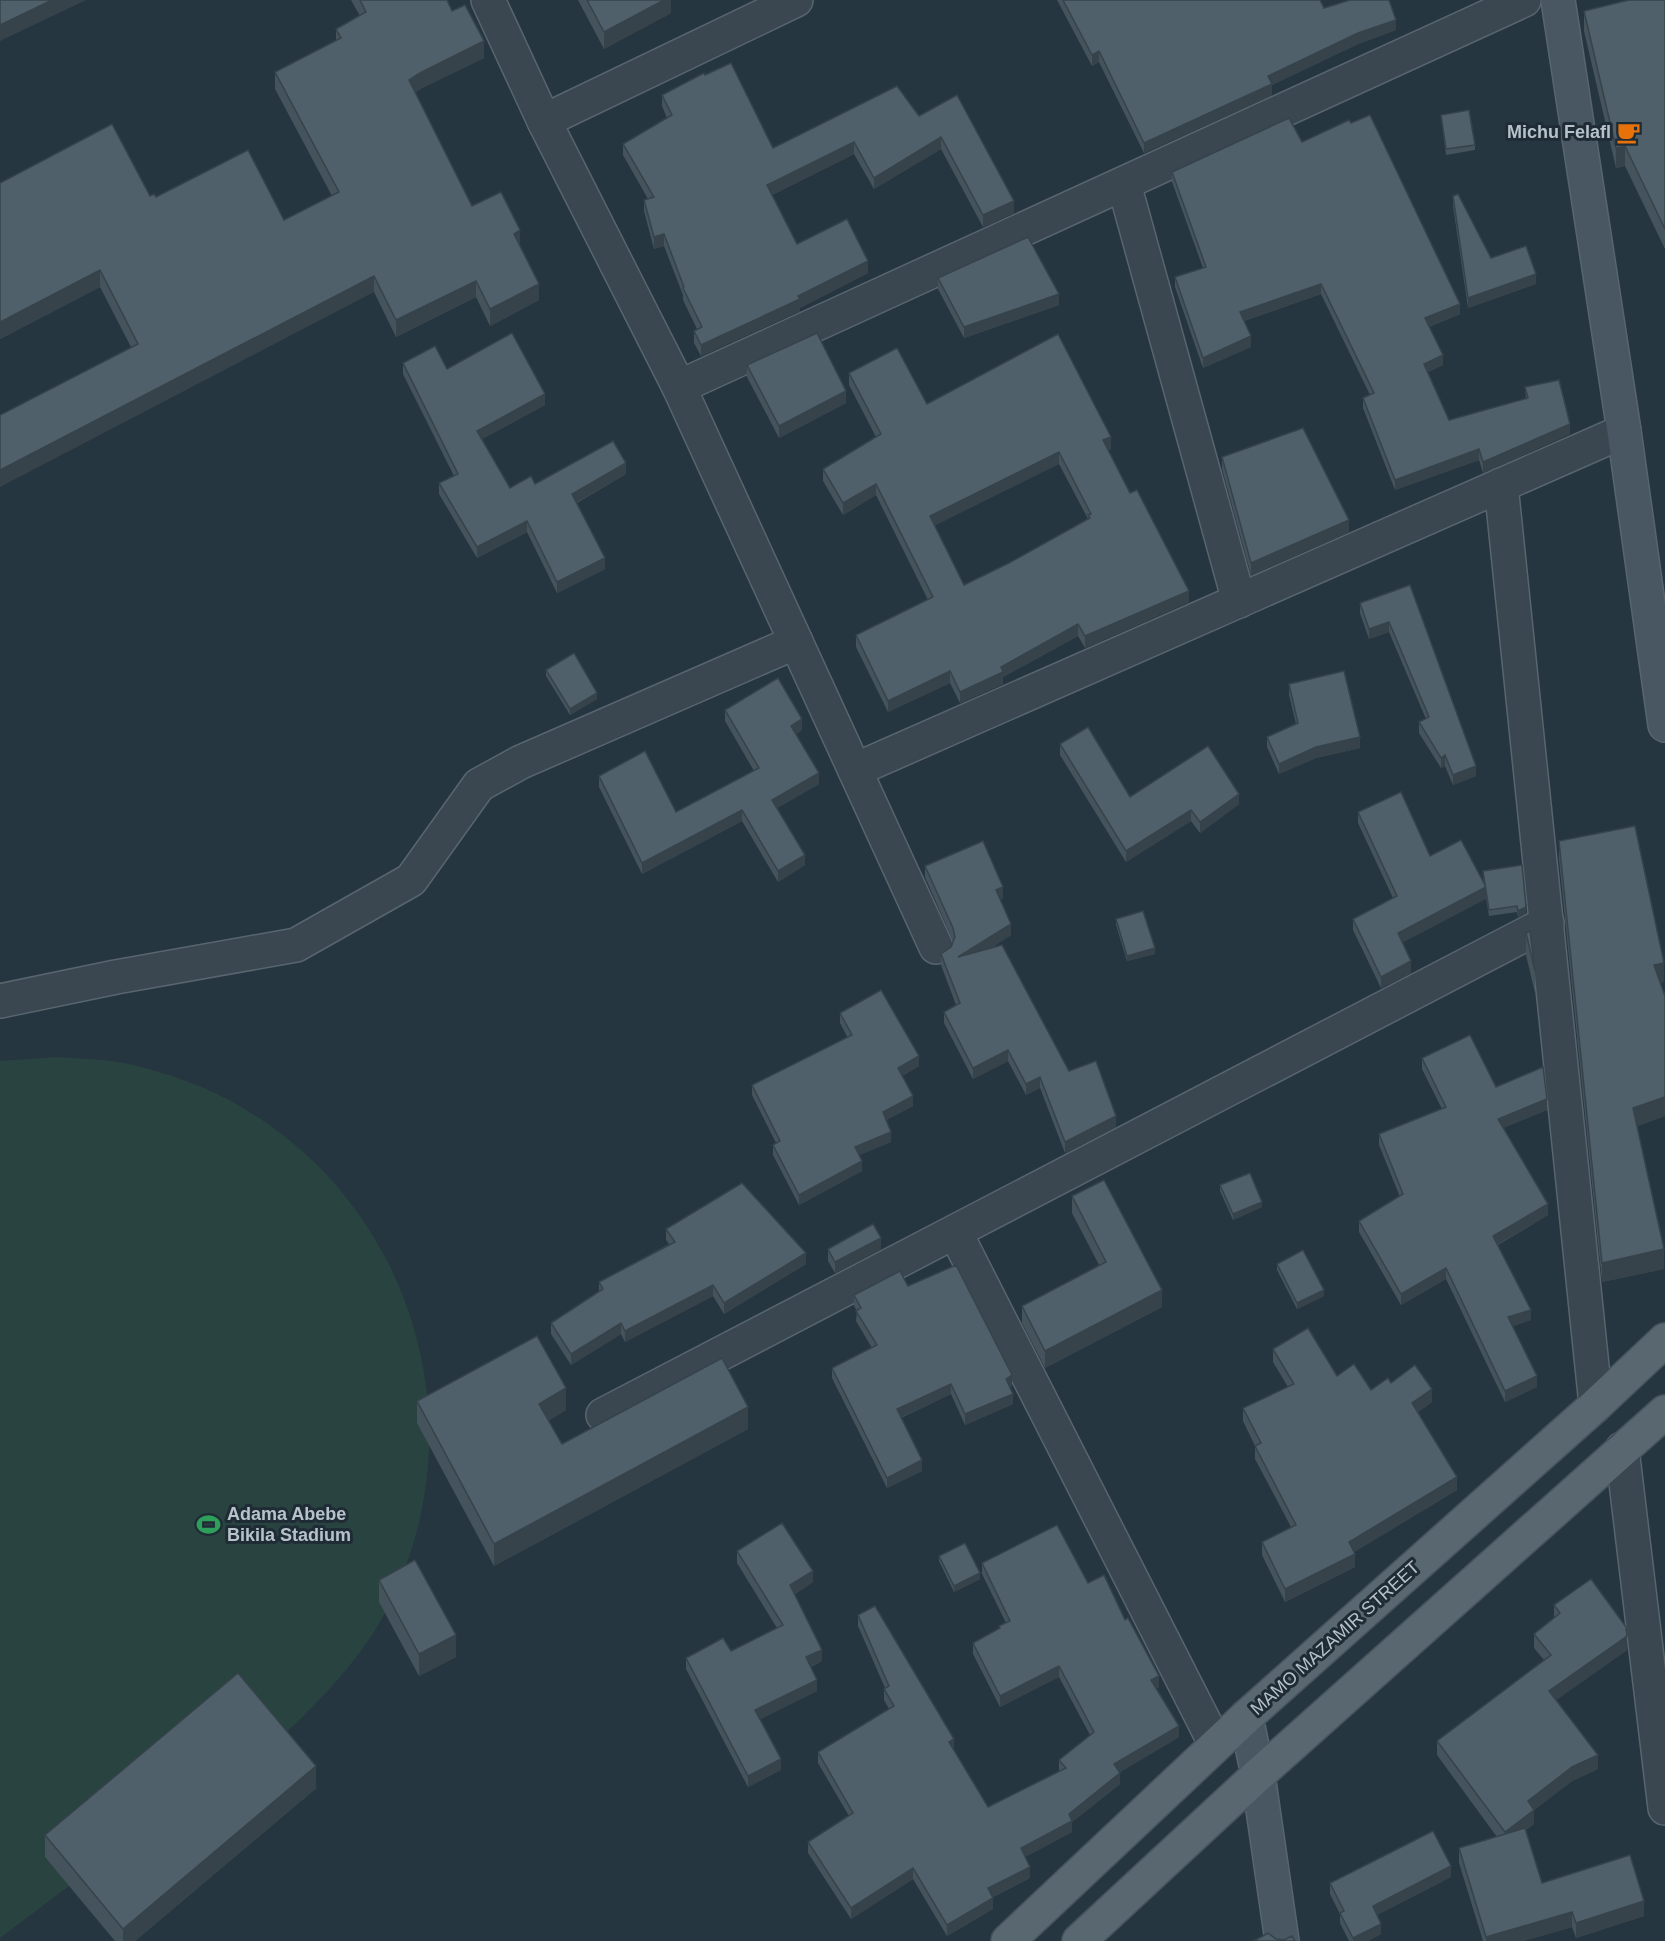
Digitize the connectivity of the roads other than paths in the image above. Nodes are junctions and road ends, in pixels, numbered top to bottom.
1 (488, 0) edge
2 (796, 0) edge
3 (1524, 0) edge
4 (1558, 0) edge
5 (544, 121) junction
6 (1124, 184) junction
7 (679, 387) junction
8 (1623, 431) junction
9 (1502, 485) junction
10 (1239, 601) junction
11 (796, 642) junction
12 (1665, 725) edge
13 (855, 770) junction
14 (1547, 923) junction
15 (936, 946) dead end
16 (0, 1001) edge
17 (954, 1232) junction
18 (1665, 1340) edge
19 (1596, 1405) junction
20 (1665, 1412) edge
21 (603, 1415) dead end
22 (1622, 1449) junction
23 (1246, 1717) junction
24 (1216, 1745) junction
25 (1258, 1775) junction
26 (1665, 1808) edge
27 (1008, 1941) edge
28 (1079, 1941) edge
29 (1281, 1941) edge

1 - 5 street
2 - 5 street
3 - 6 street
4 - 8 street
5 - 7 street
6 - 7 street
6 - 10 street
7 - 11 street
8 - 9 street
8 - 12 street
9 - 10 street
9 - 14 street
10 - 13 street
11 - 13 street
11 - 16 street
13 - 15 street
14 - 17 street
14 - 19 street
17 - 21 street
17 - 24 street
18 - 19 main road, MAMO MAZAMIR STREET
19 - 23 main road, MAMO MAZAMIR STREET
20 - 22 main road
22 - 25 main road
22 - 26 street
23 - 24 main road, MAMO MAZAMIR STREET
23 - 25 street
24 - 27 main road, MAMO MAZAMIR STREET
25 - 28 main road
25 - 29 street

